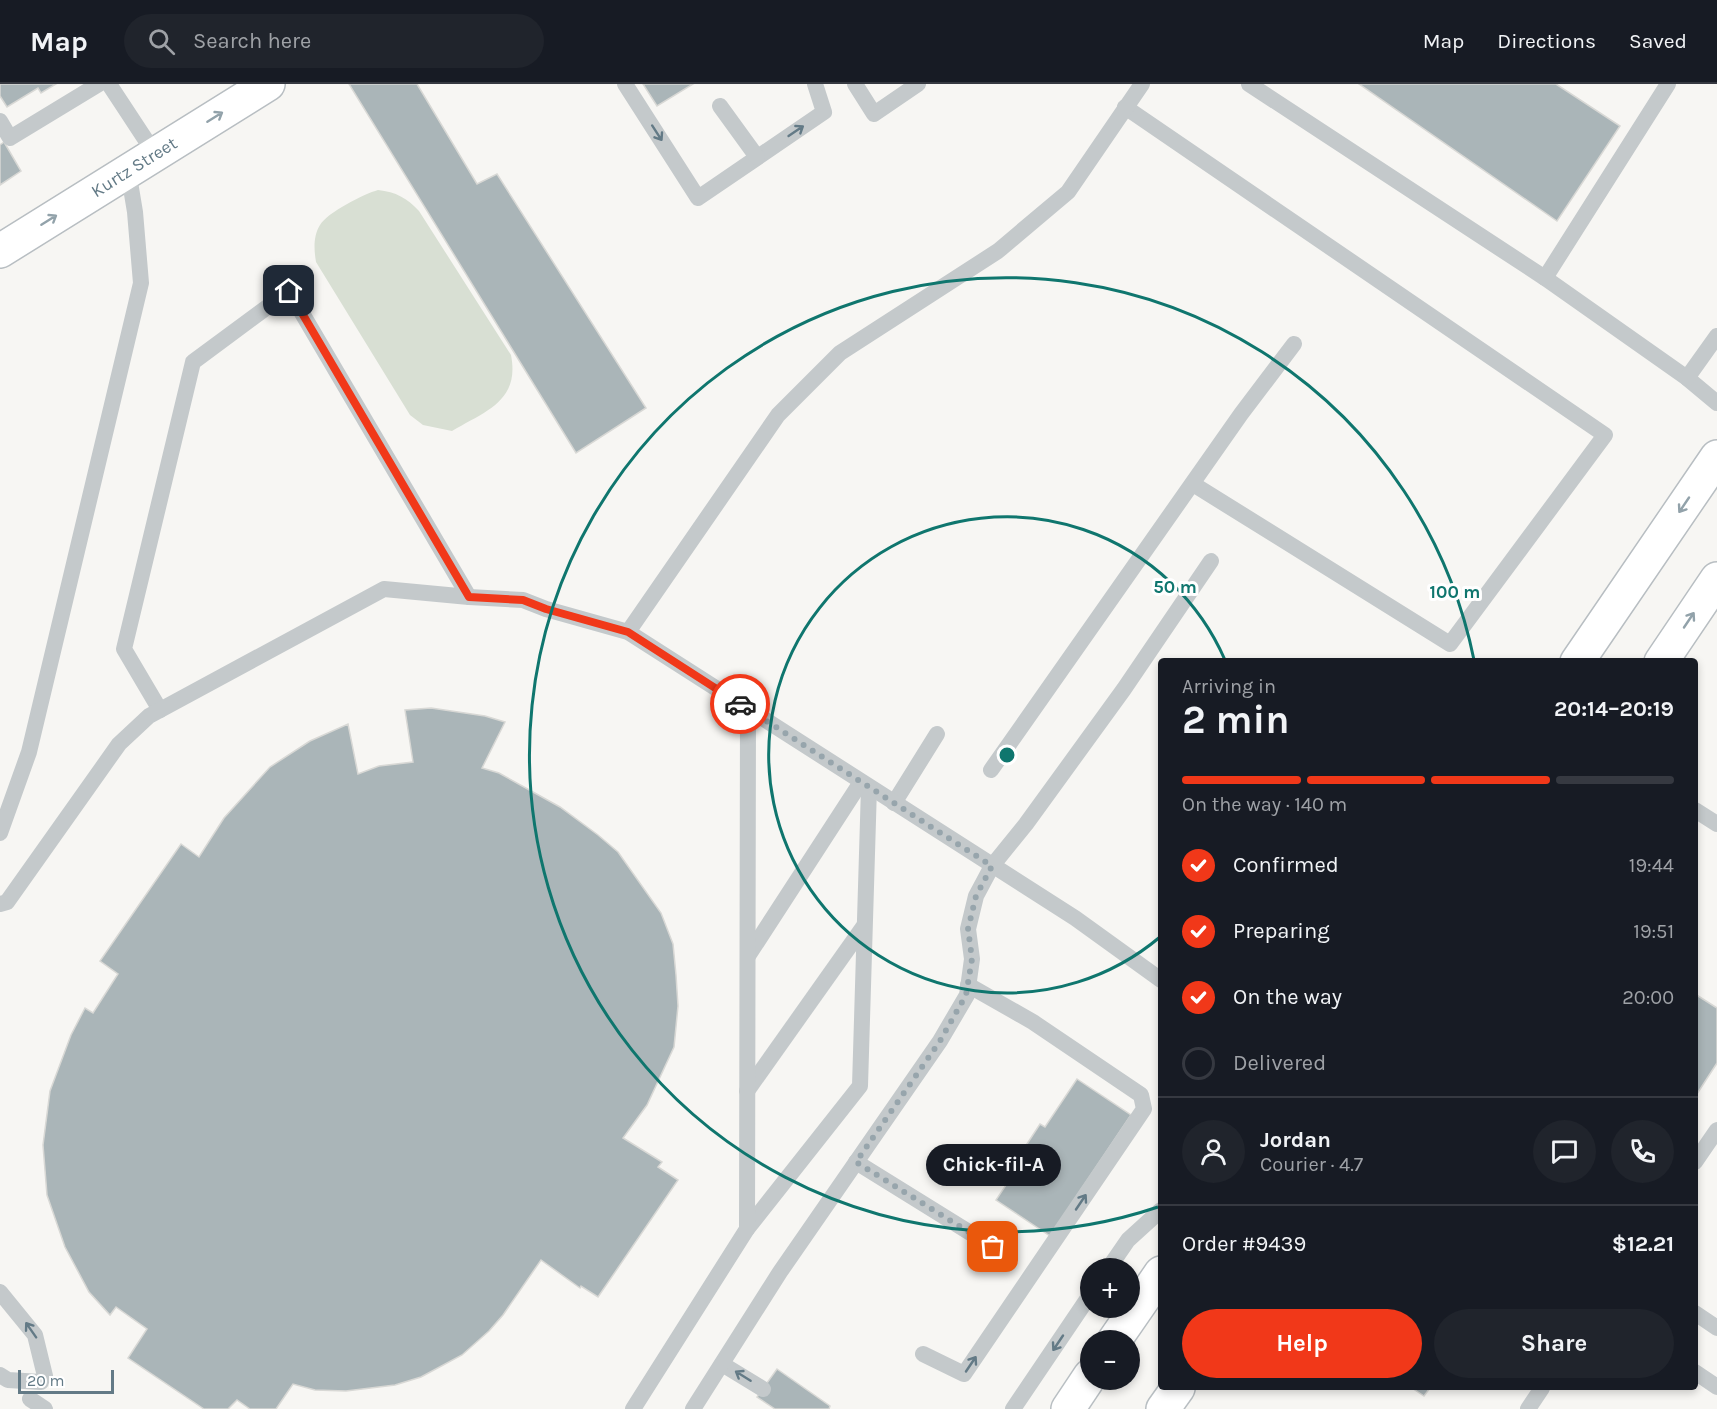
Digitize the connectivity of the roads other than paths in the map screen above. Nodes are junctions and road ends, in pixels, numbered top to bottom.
1 (99, 84) edge
2 (109, 84) edge
3 (268, 84) edge
4 (625, 84) edge
5 (815, 84) edge
6 (855, 84) edge
7 (918, 84) edge
8 (1142, 84) edge
9 (1249, 84) edge
10 (1668, 84) edge
11 (720, 106) dead end
12 (1125, 107) junction
13 (0, 121) edge
14 (756, 157) junction
15 (142, 162) junction
16 (0, 251) edge
17 (1545, 278) junction
18 (1717, 336) edge
19 (1294, 344) dead end
20 (1687, 378) junction
21 (1717, 403) edge
22 (1717, 457) edge
23 (1193, 484) junction
24 (1211, 561) dead end
25 (1717, 579) edge
26 (469, 597) junction
27 (628, 632) junction
28 (1580, 658) edge
29 (1663, 658) edge
30 (748, 709) junction
31 (160, 710) junction
32 (937, 734) dead end
33 (991, 770) dead end
34 (865, 785) junction
35 (894, 803) junction
36 (1698, 812) edge
37 (2, 824) edge
38 (1717, 824) edge
39 (992, 866) junction
40 (0, 904) edge
41 (864, 926) junction
42 (748, 956) junction
43 (1158, 978) edge
44 (968, 985) junction
45 (747, 1091) junction
46 (1717, 1130) edge
47 (1698, 1158) edge
48 (856, 1162) junction
49 (1158, 1213) edge
50 (747, 1229) junction
51 (993, 1247) dead end
52 (1116, 1258) edge
53 (1158, 1277) edge
54 (0, 1292) edge
55 (1080, 1309) edge
56 (1698, 1315) edge
57 (1717, 1328) edge
58 (1122, 1330) edge
59 (923, 1354) dead end
60 (722, 1364) junction
61 (1698, 1374) edge
62 (0, 1375) edge
63 (1717, 1387) edge
64 (763, 1389) dead end
65 (1081, 1390) edge
66 (1177, 1390) edge
67 (1541, 1390) edge
68 (30, 1399) dead end
69 (45, 1409) edge
70 (633, 1409) edge
71 (693, 1409) edge
72 (1013, 1409) edge
73 (1068, 1409) edge
74 (1163, 1409) edge
75 (1528, 1409) edge

1 - 13 lane
2 - 15 lane
15 -> 3 main road, Kurtz Street
4 -> 14 lane
14 -> 5 lane
6 - 7 lane
8 - 12 lane
9 - 17 lane
10 - 17 lane
11 - 14 lane
12 - 23 lane
12 - 27 lane
16 -> 15 main road, Kurtz Street
15 - 37 lane
17 - 20 lane
18 - 20 lane
19 - 23 lane
20 - 21 lane
22 -> 28 main road
23 - 33 lane
24 - 39 lane
29 -> 25 main road
26 - 27 lane
26 - 31 lane
26 - 31 lane
27 - 30 lane
30 - 34 lane
30 - 42 lane
31 - 40 lane
32 - 35 lane
34 - 35 lane
34 - 41 lane
34 - 42 lane
35 - 39 lane
36 - 38 lane
39 - 43 lane
39 - 44 lane
41 - 45 lane
41 - 50 lane
42 - 45 lane
44 - 48 lane
59 -> 44 lane
45 - 50 lane
46 - 47 lane
48 - 51 lane
48 - 60 lane
49 - 52 lane
50 - 70 lane
53 - 58 main road
62 -> 54 lane
55 -> 72 lane
56 - 57 lane
64 -> 60 lane
60 - 71 lane
61 - 63 lane
65 - 73 main road
66 - 74 main road
67 - 75 lane
68 - 69 lane

